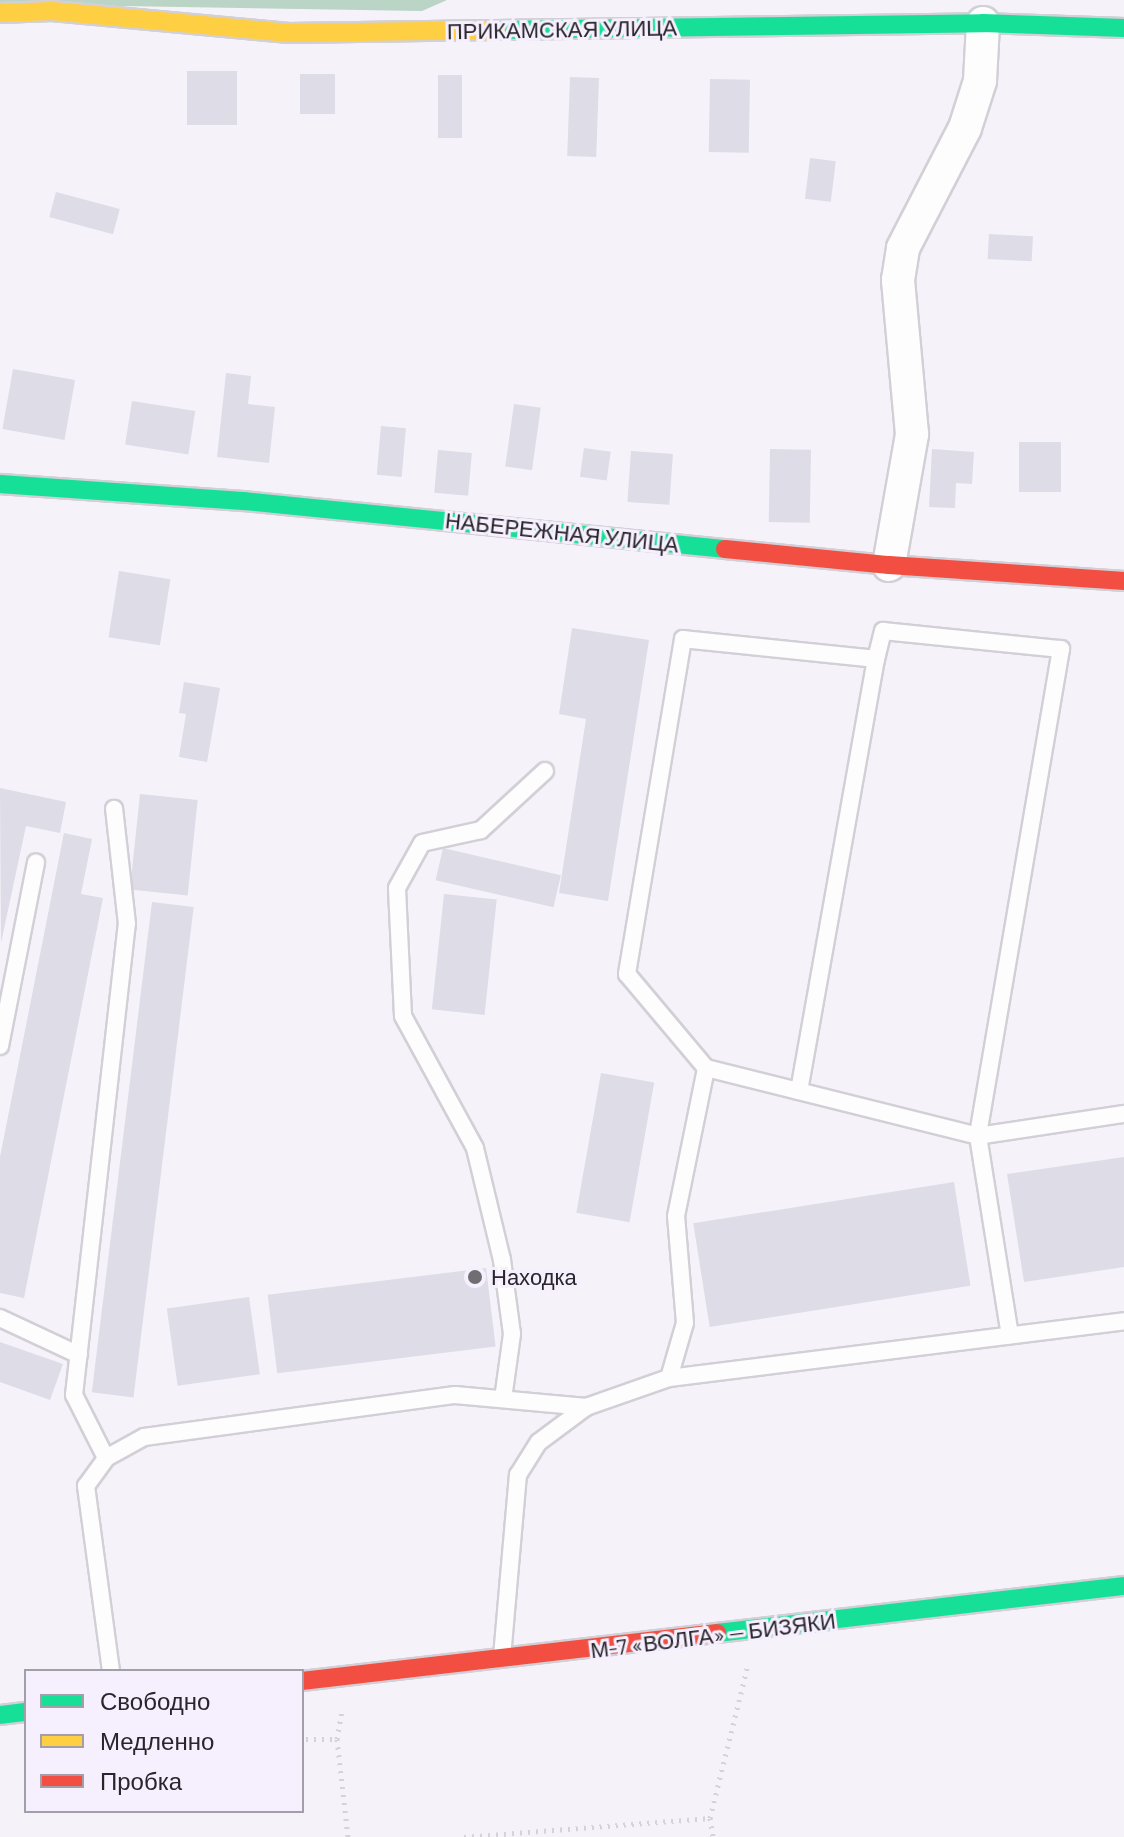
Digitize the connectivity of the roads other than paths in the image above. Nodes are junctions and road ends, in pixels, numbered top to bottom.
1 (0, 13) edge
2 (983, 23) junction
3 (1124, 28) edge
4 (0, 484) edge
5 (889, 565) junction
6 (1124, 581) edge
7 (876, 659) junction
8 (545, 771) dead end
9 (114, 809) dead end
10 (36, 863) dead end
11 (0, 1046) edge
12 (706, 1068) junction
13 (799, 1091) junction
14 (1124, 1114) edge
15 (978, 1136) junction
16 (0, 1318) edge
17 (1124, 1321) edge
18 (1010, 1335) junction
19 (79, 1355) junction
20 (669, 1378) junction
21 (503, 1399) junction
22 (586, 1407) junction
23 (106, 1458) junction
24 (1124, 1586) edge
25 (502, 1659) junction
26 (111, 1669) edge
27 (304, 1681) edge
28 (24, 1712) edge
29 (0, 1715) edge

1 - 2 street, ПРИКАМСКАЯ УЛИЦА
2 - 3 street, ПРИКАМСКАЯ УЛИЦА
2 - 5 street
4 - 5 street, НАБЕРЕЖНАЯ УЛИЦА
5 - 6 street, НАБЕРЕЖНАЯ УЛИЦА
7 - 12 lane
7 - 13 lane
7 - 15 lane
8 - 21 lane
9 - 19 lane
10 - 11 lane
12 - 13 lane
12 - 20 lane
13 - 15 lane
14 - 15 lane
15 - 18 lane
16 - 19 lane
17 - 18 lane
18 - 20 lane
19 - 23 lane
20 - 22 lane
21 - 22 lane
21 - 23 lane
22 - 25 lane
23 - 26 lane
24 - 25 street, М-7 «ВОЛГА» — БИЗЯКИ
25 - 27 street, М-7 «ВОЛГА» — БИЗЯКИ
28 - 29 street

